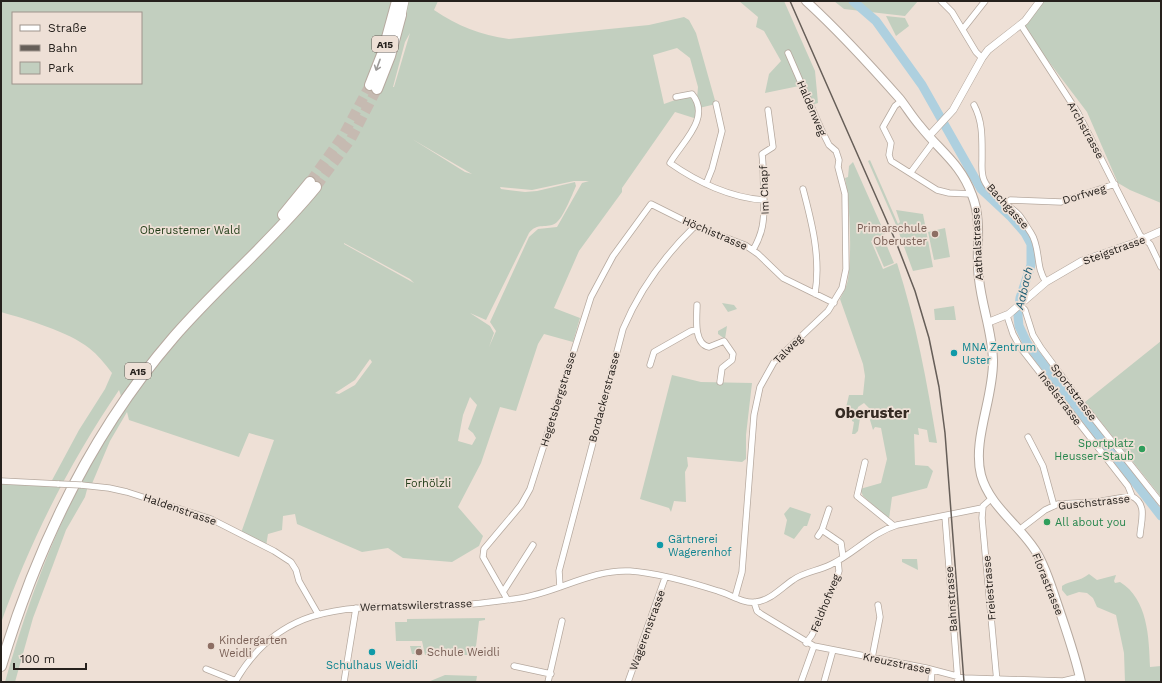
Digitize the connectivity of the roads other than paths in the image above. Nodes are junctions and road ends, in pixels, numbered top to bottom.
1 (397, 1) edge
2 (404, 1) edge
3 (806, 1) edge
4 (941, 1) edge
5 (985, 1) edge
6 (1040, 1) edge
7 (401, 15) joint
8 (1021, 25) junction
9 (963, 29) junction
10 (788, 53) dead end
11 (982, 58) junction
12 (676, 97) dead end
13 (902, 101) junction
14 (716, 104) dead end
15 (974, 105) dead end
16 (768, 110) dead end
17 (932, 139) junction
18 (840, 160) joint
19 (911, 172) junction
20 (706, 184) junction
21 (1115, 184) junction
22 (803, 188) dead end
23 (972, 194) junction
24 (764, 200) junction
25 (1006, 203) junction
26 (651, 204) joint
27 (695, 226) junction
28 (1161, 231) edge
29 (1144, 239) junction
30 (753, 250) junction
31 (1161, 267) edge
32 (1046, 282) junction
33 (815, 294) junction
34 (834, 303) junction
35 (698, 305) dead end
36 (1020, 307) junction
37 (1007, 316) junction
38 (989, 322) junction
39 (696, 330) junction
40 (650, 365) dead end
41 (720, 382) dead end
42 (1028, 437) dead end
43 (865, 462) dead end
44 (1, 482) edge
45 (1132, 496) junction
46 (992, 498) junction
47 (1161, 502) edge
48 (1054, 506) junction
49 (982, 508) junction
50 (829, 509) dead end
51 (945, 516) junction
52 (894, 526) junction
53 (822, 530) junction
54 (1019, 530) junction
55 (1140, 535) dead end
56 (818, 536) dead end
57 (533, 545) dead end
58 (840, 559) junction
59 (665, 578) junction
60 (560, 587) junction
61 (503, 592) junction
62 (735, 597) junction
63 (507, 599) junction
64 (754, 602) junction
65 (878, 604) dead end
66 (356, 608) junction
67 (318, 614) junction
68 (562, 621) dead end
69 (1, 642) edge
70 (806, 643) junction
71 (814, 646) junction
72 (833, 650) junction
73 (872, 658) junction
74 (1, 666) edge
75 (514, 666) dead end
76 (206, 669) dead end
77 (932, 670) junction
78 (551, 674) junction
79 (957, 679) edge
80 (997, 680) edge
81 (1080, 680) edge
82 (235, 681) edge
83 (344, 682) edge
84 (548, 682) edge
85 (628, 682) edge
86 (801, 682) edge
87 (824, 682) edge
88 (931, 682) edge

1 -> 7 highway, A15
2 - 7 highway, A15
3 - 13 main road, Aathalstrasse
4 - 9 street
5 - 9 street
6 - 8 street
8 - 11 street
8 - 21 street, Archstrasse
9 - 11 street
10 - 18 street, Haldenweg
11 - 17 street
12 - 20 street
13 - 17 main road, Aathalstrasse
13 - 19 street
14 - 20 street
15 - 25 street, Bachgasse
16 - 24 street, Im Chapf
17 - 19 street
17 - 23 main road, Aathalstrasse
18 - 34 street, Talweg
19 - 23 street
20 - 24 street
21 - 25 street, Dorfweg
21 - 29 street, Archstrasse
22 - 33 street
23 - 38 main road, Aathalstrasse
24 - 30 street, Im Chapf
25 - 32 street, Bachgasse
26 - 27 street, Höchistrasse
26 - 61 street, Hegetsbergstrasse
27 - 30 street, Höchistrasse
27 - 60 street, Bordackerstrasse
28 - 29 street, Steigstrasse
29 - 31 street, Archstrasse
29 - 32 street, Steigstrasse
30 - 33 street, Höchistrasse
32 - 36 street, Steigstrasse
33 - 34 street, Höchistrasse
34 - 62 street, Talweg
35 - 39 street
36 - 37 street, Steigstrasse
36 - 47 street, Sportstrasse
37 - 38 street, Steigstrasse
37 - 45 street, Inselstrasse
38 - 46 main road, Aathalstrasse
39 - 40 street
39 - 41 street
42 - 48 street
43 - 52 street
44 - 67 street, Haldenstrasse, bridge
45 - 48 street, Guschstrasse
45 - 55 street, Guschstrasse
46 - 49 street
46 - 54 main road, Florastrasse
48 - 54 street, Guschstrasse
49 - 51 street
49 - 80 street, Freiestrasse
50 - 53 street
51 - 52 street
51 - 79 street, Bahnstrasse
52 - 58 street
53 - 56 street
53 - 58 street
54 - 81 main road, Florastrasse
57 - 61 street
58 - 64 street
58 - 70 street, Feldhofweg
59 - 60 street, Wermatswilerstrasse
59 - 62 street, Wermatswilerstrasse
59 - 85 street, Wagerenstrasse
60 - 63 street, Wermatswilerstrasse
61 - 63 street, Hegetsbergstrasse
62 - 64 street, Wermatswilerstrasse
63 - 66 street, Wermatswilerstrasse
64 - 70 street, Kreuzstrasse
65 - 73 street
66 - 67 street, Wermatswilerstrasse
66 - 83 street
67 - 82 street, Wermatswilerstrasse
68 - 78 street
69 - 74 highway, A15
70 - 71 street, Kreuzstrasse
71 - 72 street, Kreuzstrasse
71 - 86 street
72 - 73 street, Kreuzstrasse
72 - 87 street
73 - 77 street, Kreuzstrasse
75 - 78 street
76 - 82 street, Wermatswilerstrasse
77 - 79 street, Kreuzstrasse
77 - 88 street
78 - 84 street
79 - 80 street, Kreuzstrasse
80 - 81 street, Kreuzstrasse

